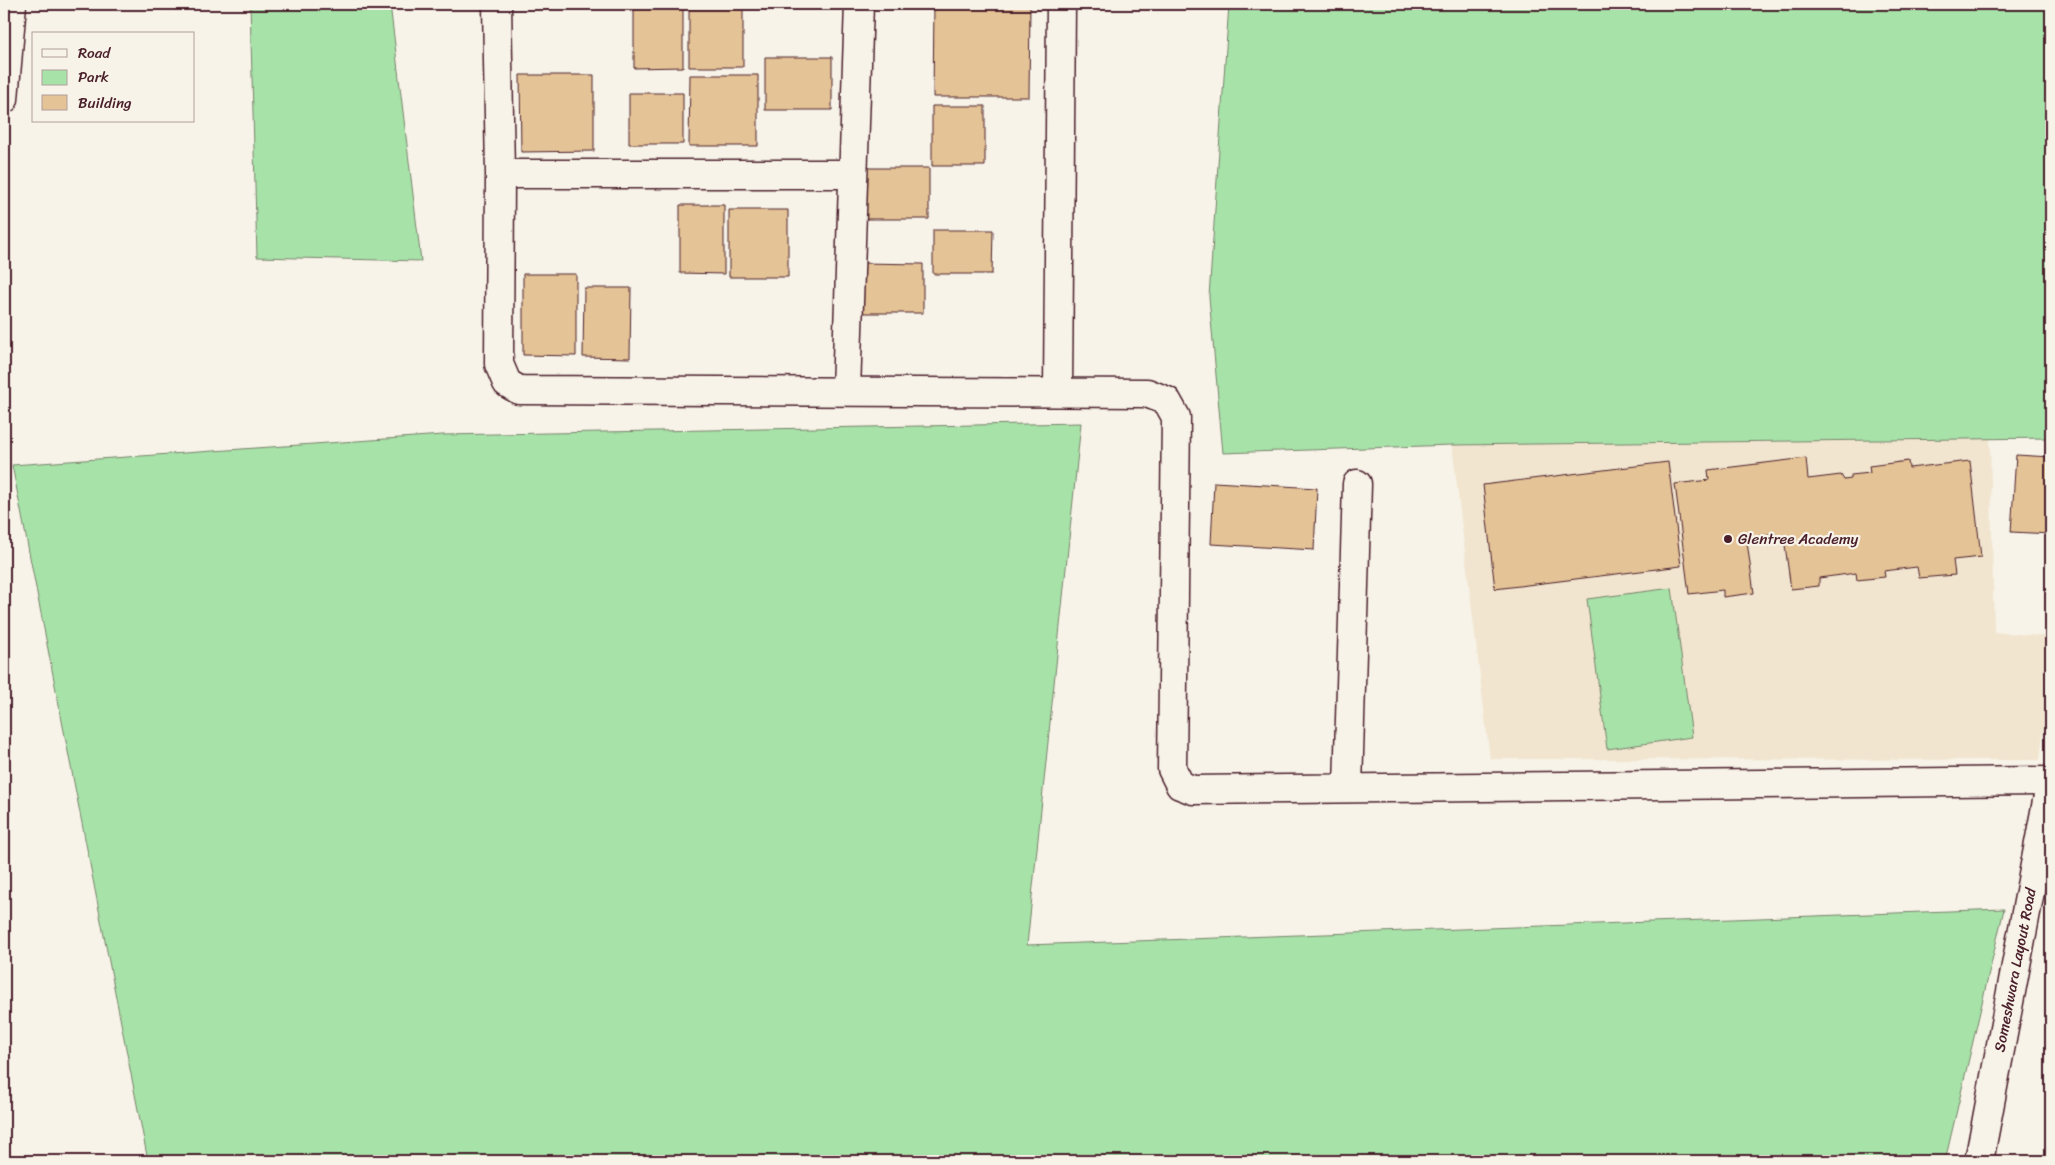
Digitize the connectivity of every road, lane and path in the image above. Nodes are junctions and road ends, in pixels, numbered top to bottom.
1 (12, 4) edge
2 (498, 4) edge
3 (859, 4) edge
4 (1061, 4) edge
5 (4, 100) edge
6 (500, 174) junction
7 (853, 174) junction
8 (846, 391) junction
9 (1058, 391) junction
10 (1357, 484) dead end
11 (2051, 781) edge
12 (1348, 787) junction
13 (1979, 1161) edge

1 - 5 street
2 - 6 street
3 - 7 street
4 - 9 street
6 - 7 street
6 - 8 street
7 - 8 street
8 - 9 street
9 - 12 street
10 - 12 street
11 - 12 street
11 - 13 street, Someshwara Layout Road

